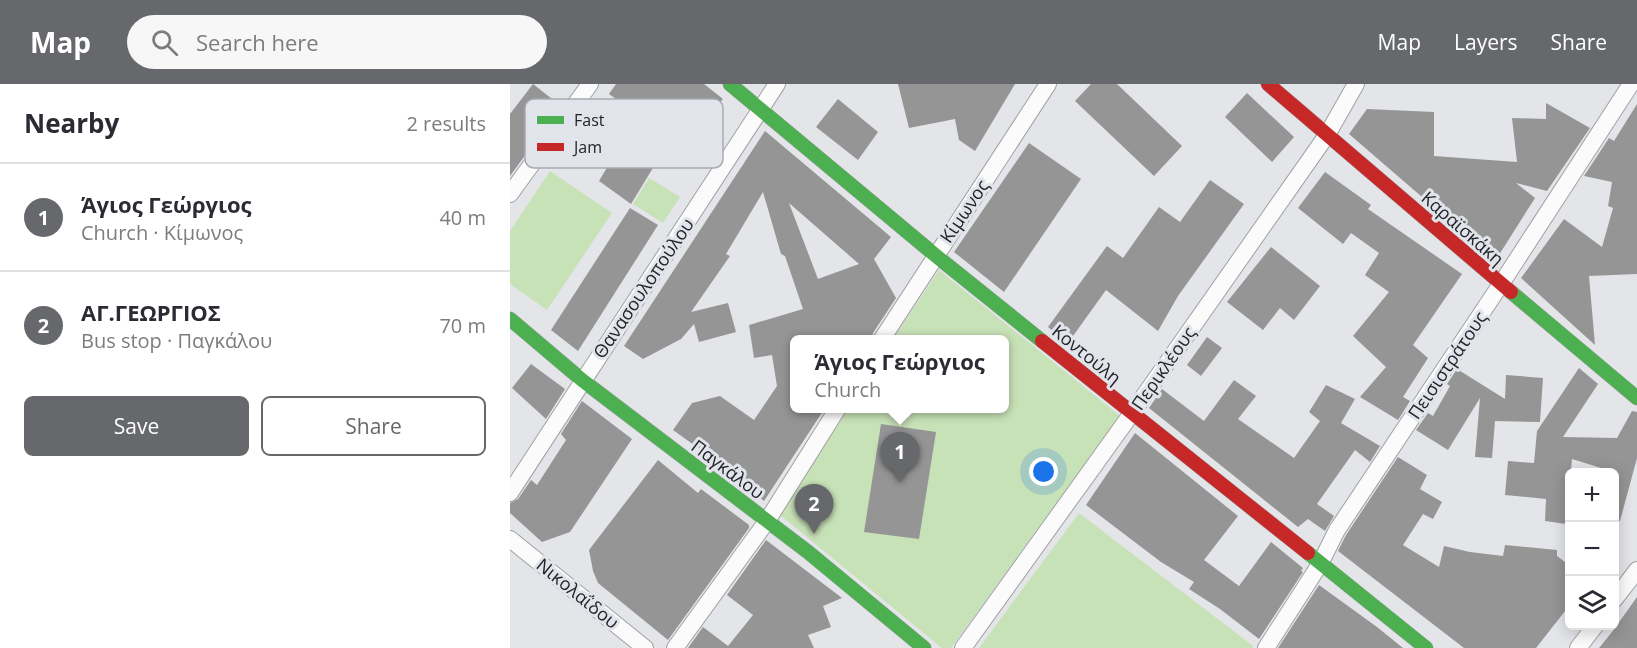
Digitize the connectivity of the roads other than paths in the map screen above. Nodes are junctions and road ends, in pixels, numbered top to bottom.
1 (590, 84) edge
2 (730, 84) edge
3 (777, 84) edge
4 (1048, 84) edge
5 (1268, 84) edge
6 (1356, 84) edge
7 (1631, 84) edge
8 (579, 99) edge
9 (761, 109) junction
10 (1327, 135) junction
11 (723, 167) edge
12 (529, 168) edge
13 (722, 168) edge
14 (510, 194) edge
15 (935, 255) junction
16 (1501, 284) junction
17 (510, 319) edge
18 (885, 335) edge
19 (582, 380) junction
20 (1637, 398) edge
21 (835, 413) edge
22 (1132, 413) junction
23 (510, 492) edge
24 (767, 520) junction
25 (510, 539) edge
26 (1320, 564) junction
27 (1637, 570) edge
28 (1619, 593) edge
29 (1592, 630) edge
30 (645, 648) edge
31 (675, 648) edge
32 (924, 648) edge
33 (963, 648) edge
34 (1266, 648) edge
35 (1426, 648) edge
36 (1578, 648) edge

1 - 8 street
2 - 9 main road, Κοντούλη
3 - 9 street, Θανασουλοπούλου
4 - 15 street, Κίμωνος
5 - 10 main road, Καραϊσκάκη
6 - 10 street, Περικλέους
7 - 16 street, Πεισιστράτους
9 - 11 street, Θανασουλοπούλου
9 - 15 main road, Κοντούλη
10 - 16 main road, Καραϊσκάκη
10 - 22 street, Περικλέους
12 - 14 street
13 - 19 street, Θανασουλοπούλου
15 - 18 street, Κίμωνος
15 - 22 main road, Κοντούλη
16 - 20 main road, Καραϊσκάκη
16 - 26 street, Πεισιστράτους
17 - 19 main road, Παγκάλου
19 - 23 street, Θανασουλοπούλου
19 - 24 main road, Παγκάλου
21 - 24 street
22 - 26 main road, Κοντούλη
22 - 33 street, Περικλέους
24 - 31 street
24 - 32 main road, Παγκάλου
25 - 30 street, Νικολαΐδου
26 - 34 street, Πεισιστράτους
26 - 35 main road, Κοντούλη
27 - 28 street
29 - 36 street

